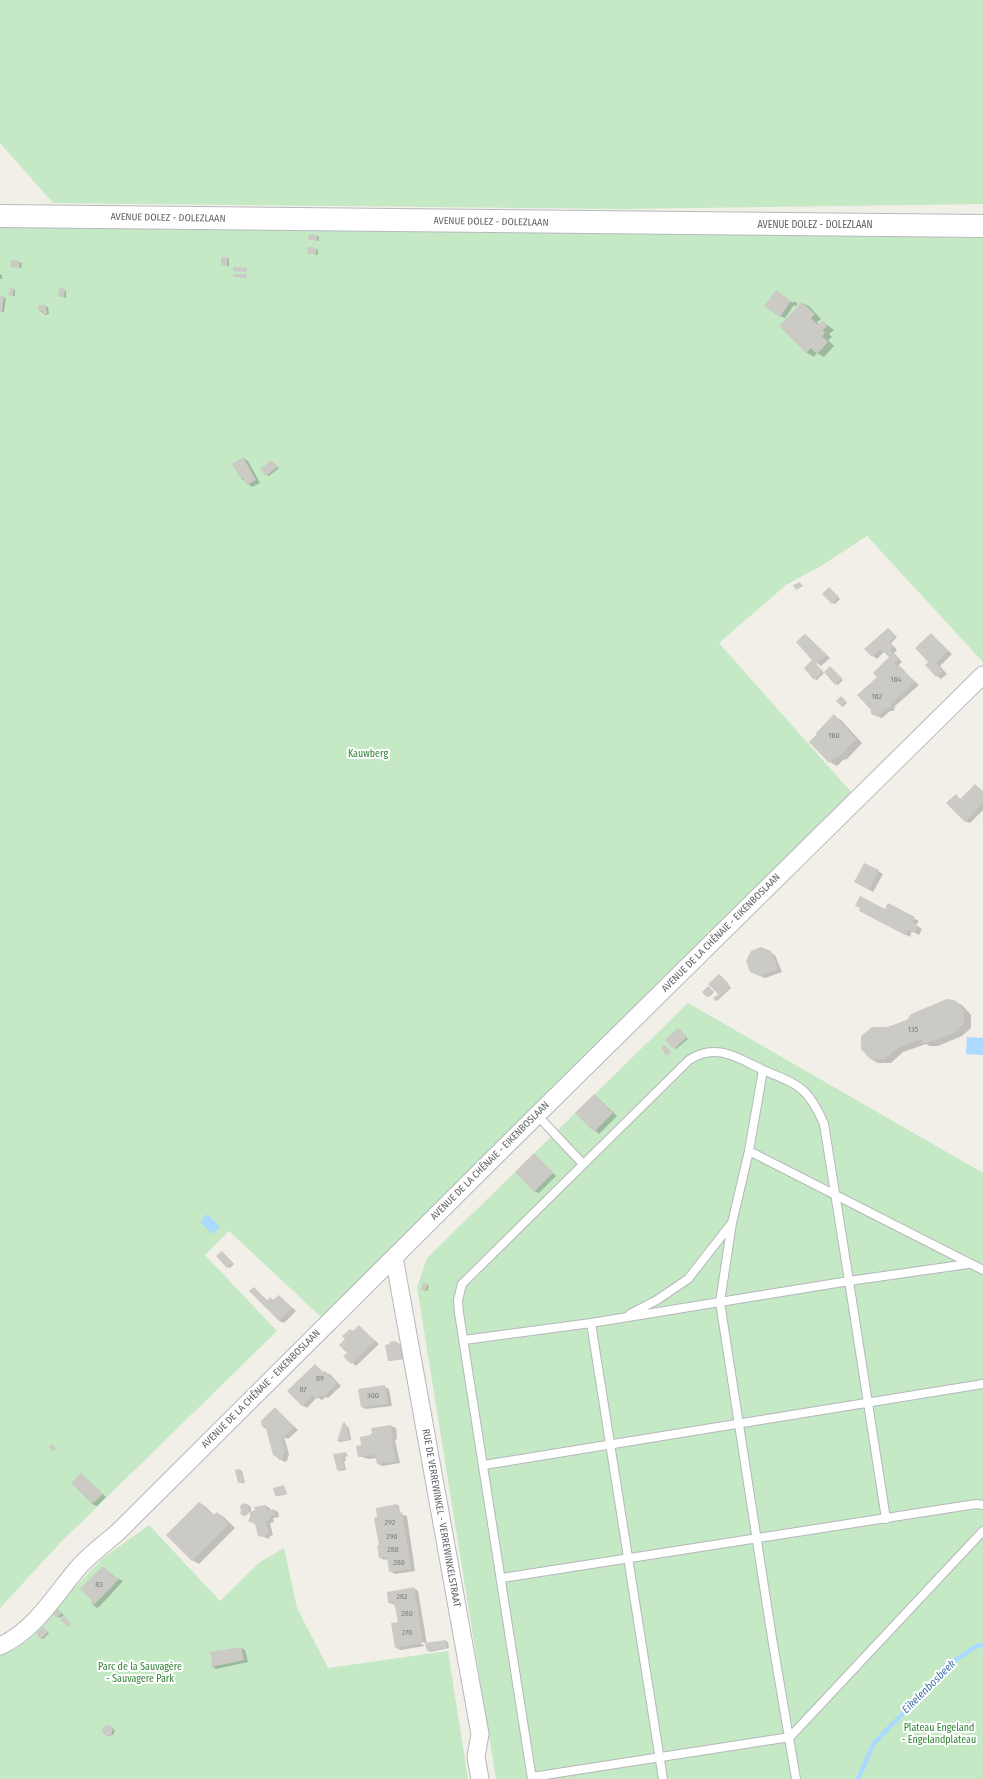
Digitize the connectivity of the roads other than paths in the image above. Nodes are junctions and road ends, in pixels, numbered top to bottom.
1 (0, 216) edge
2 (983, 226) edge
3 (983, 675) edge
4 (763, 1070) junction
5 (536, 1115) junction
6 (749, 1151) junction
7 (583, 1164) junction
8 (836, 1195) junction
9 (732, 1223) junction
10 (394, 1256) junction
11 (968, 1264) junction
12 (983, 1270) edge
13 (849, 1281) junction
14 (720, 1302) junction
15 (623, 1318) junction
16 (591, 1323) junction
17 (464, 1340) junction
18 (983, 1384) edge
19 (868, 1403) junction
20 (739, 1425) junction
21 (611, 1444) junction
22 (484, 1465) junction
23 (983, 1505) edge
24 (886, 1519) junction
25 (983, 1531) edge
26 (757, 1539) junction
27 (629, 1559) junction
28 (502, 1578) junction
29 (0, 1646) edge
30 (790, 1737) junction
31 (660, 1758) junction
32 (532, 1778) edge
33 (480, 1779) edge
34 (663, 1779) edge
35 (796, 1779) edge

1 - 2 street, AVENUE DOLEZ - DOLEZLAAN
3 - 5 street, AVENUE DE LA CHÊNAIE - EIKENBOSLAAN
4 - 6 lane
4 - 7 lane
4 - 8 lane
5 - 7 lane
5 - 10 street, AVENUE DE LA CHÊNAIE - EIKENBOSLAAN
6 - 8 lane
6 - 9 lane
7 - 17 lane
8 - 11 lane
8 - 13 lane
9 - 14 lane
9 - 15 lane
10 - 29 street, AVENUE DE LA CHÊNAIE - EIKENBOSLAAN
10 - 33 street, RUE DE VERREWINKEL - VERREWINKELSTRAAT
11 - 12 lane
11 - 13 lane
13 - 14 lane
13 - 19 lane
14 - 15 lane
14 - 20 lane
15 - 16 lane
16 - 17 lane
16 - 21 lane
17 - 22 lane
18 - 19 lane
19 - 20 lane
19 - 24 lane
20 - 21 lane
20 - 26 lane
21 - 22 lane
21 - 27 lane
22 - 28 lane
23 - 24 lane
24 - 26 lane
25 - 30 lane
26 - 27 lane
26 - 30 lane
27 - 28 lane
27 - 31 lane
28 - 32 lane
30 - 31 lane
30 - 35 lane
31 - 32 lane
31 - 34 lane

